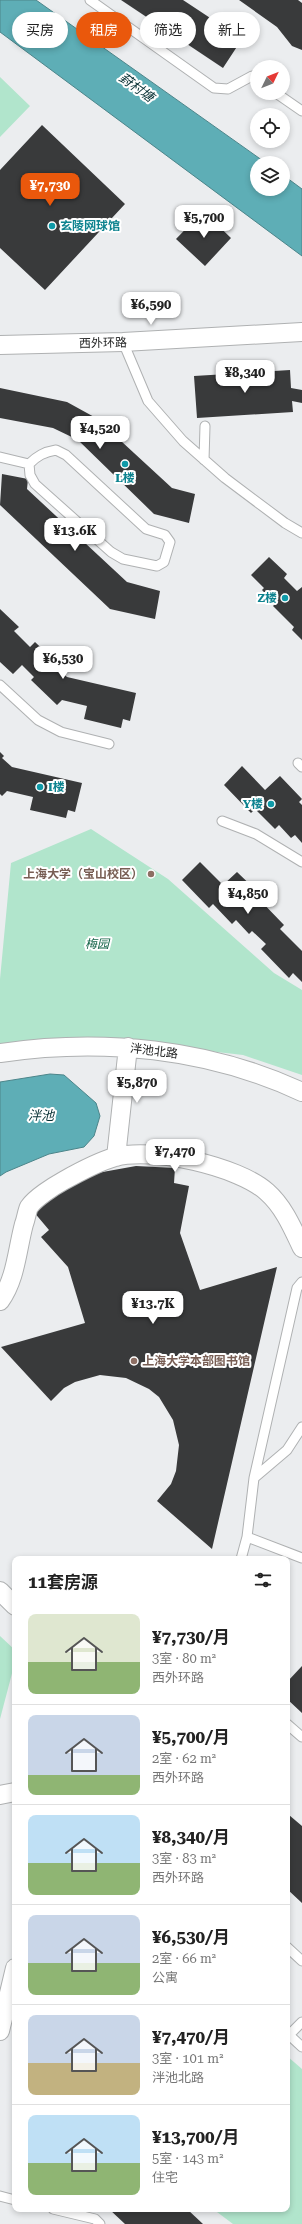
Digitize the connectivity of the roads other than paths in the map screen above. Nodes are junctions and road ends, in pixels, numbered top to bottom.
1 (90, 0) edge
2 (250, 77) edge
3 (286, 100) edge
4 (302, 111) edge
5 (302, 332) edge
6 (123, 342) junction
7 (0, 345) edge
8 (205, 426) dead end
9 (0, 457) edge
10 (204, 460) junction
11 (29, 464) junction
12 (302, 533) edge
13 (0, 685) edge
14 (109, 744) dead end
15 (222, 821) dead end
16 (302, 862) edge
17 (128, 1047) junction
18 (0, 1053) edge
19 (302, 1092) edge
20 (116, 1157) junction
21 (302, 1248) edge
22 (302, 1282) edge
23 (0, 1301) edge
24 (302, 1427) edge
25 (254, 1478) junction
26 (247, 1537) junction
27 (242, 1556) edge
28 (302, 1558) edge
29 (0, 1591) edge
30 (12, 1603) edge
31 (290, 1727) edge
32 (302, 1737) edge
33 (12, 1793) edge
34 (0, 1795) edge
35 (290, 1949) edge
36 (302, 1961) edge
37 (12, 1981) edge
38 (302, 2022) edge
39 (0, 2031) edge
40 (290, 2032) edge
41 (290, 2036) edge
42 (302, 2047) edge
43 (0, 2196) edge
44 (12, 2199) edge
45 (66, 2212) edge
46 (100, 2224) edge

1 - 2 lane
3 - 4 lane
5 - 6 street, 西外环路
6 - 7 street, 西外环路
6 - 10 lane
8 - 10 lane
9 - 11 lane
10 - 12 lane
11 - 11 lane
13 - 14 lane
15 - 16 lane
17 - 18 street, 泮池北路
17 - 19 street, 泮池北路
17 - 20 street
20 - 21 street
20 - 23 street
22 - 25 lane
24 - 25 lane
25 - 26 lane
26 - 27 lane
26 - 28 lane
29 - 30 street
31 - 32 lane
33 - 34 street
35 - 36 lane
37 - 39 street
38 - 40 lane
41 - 42 lane
43 - 44 lane
45 - 46 lane

